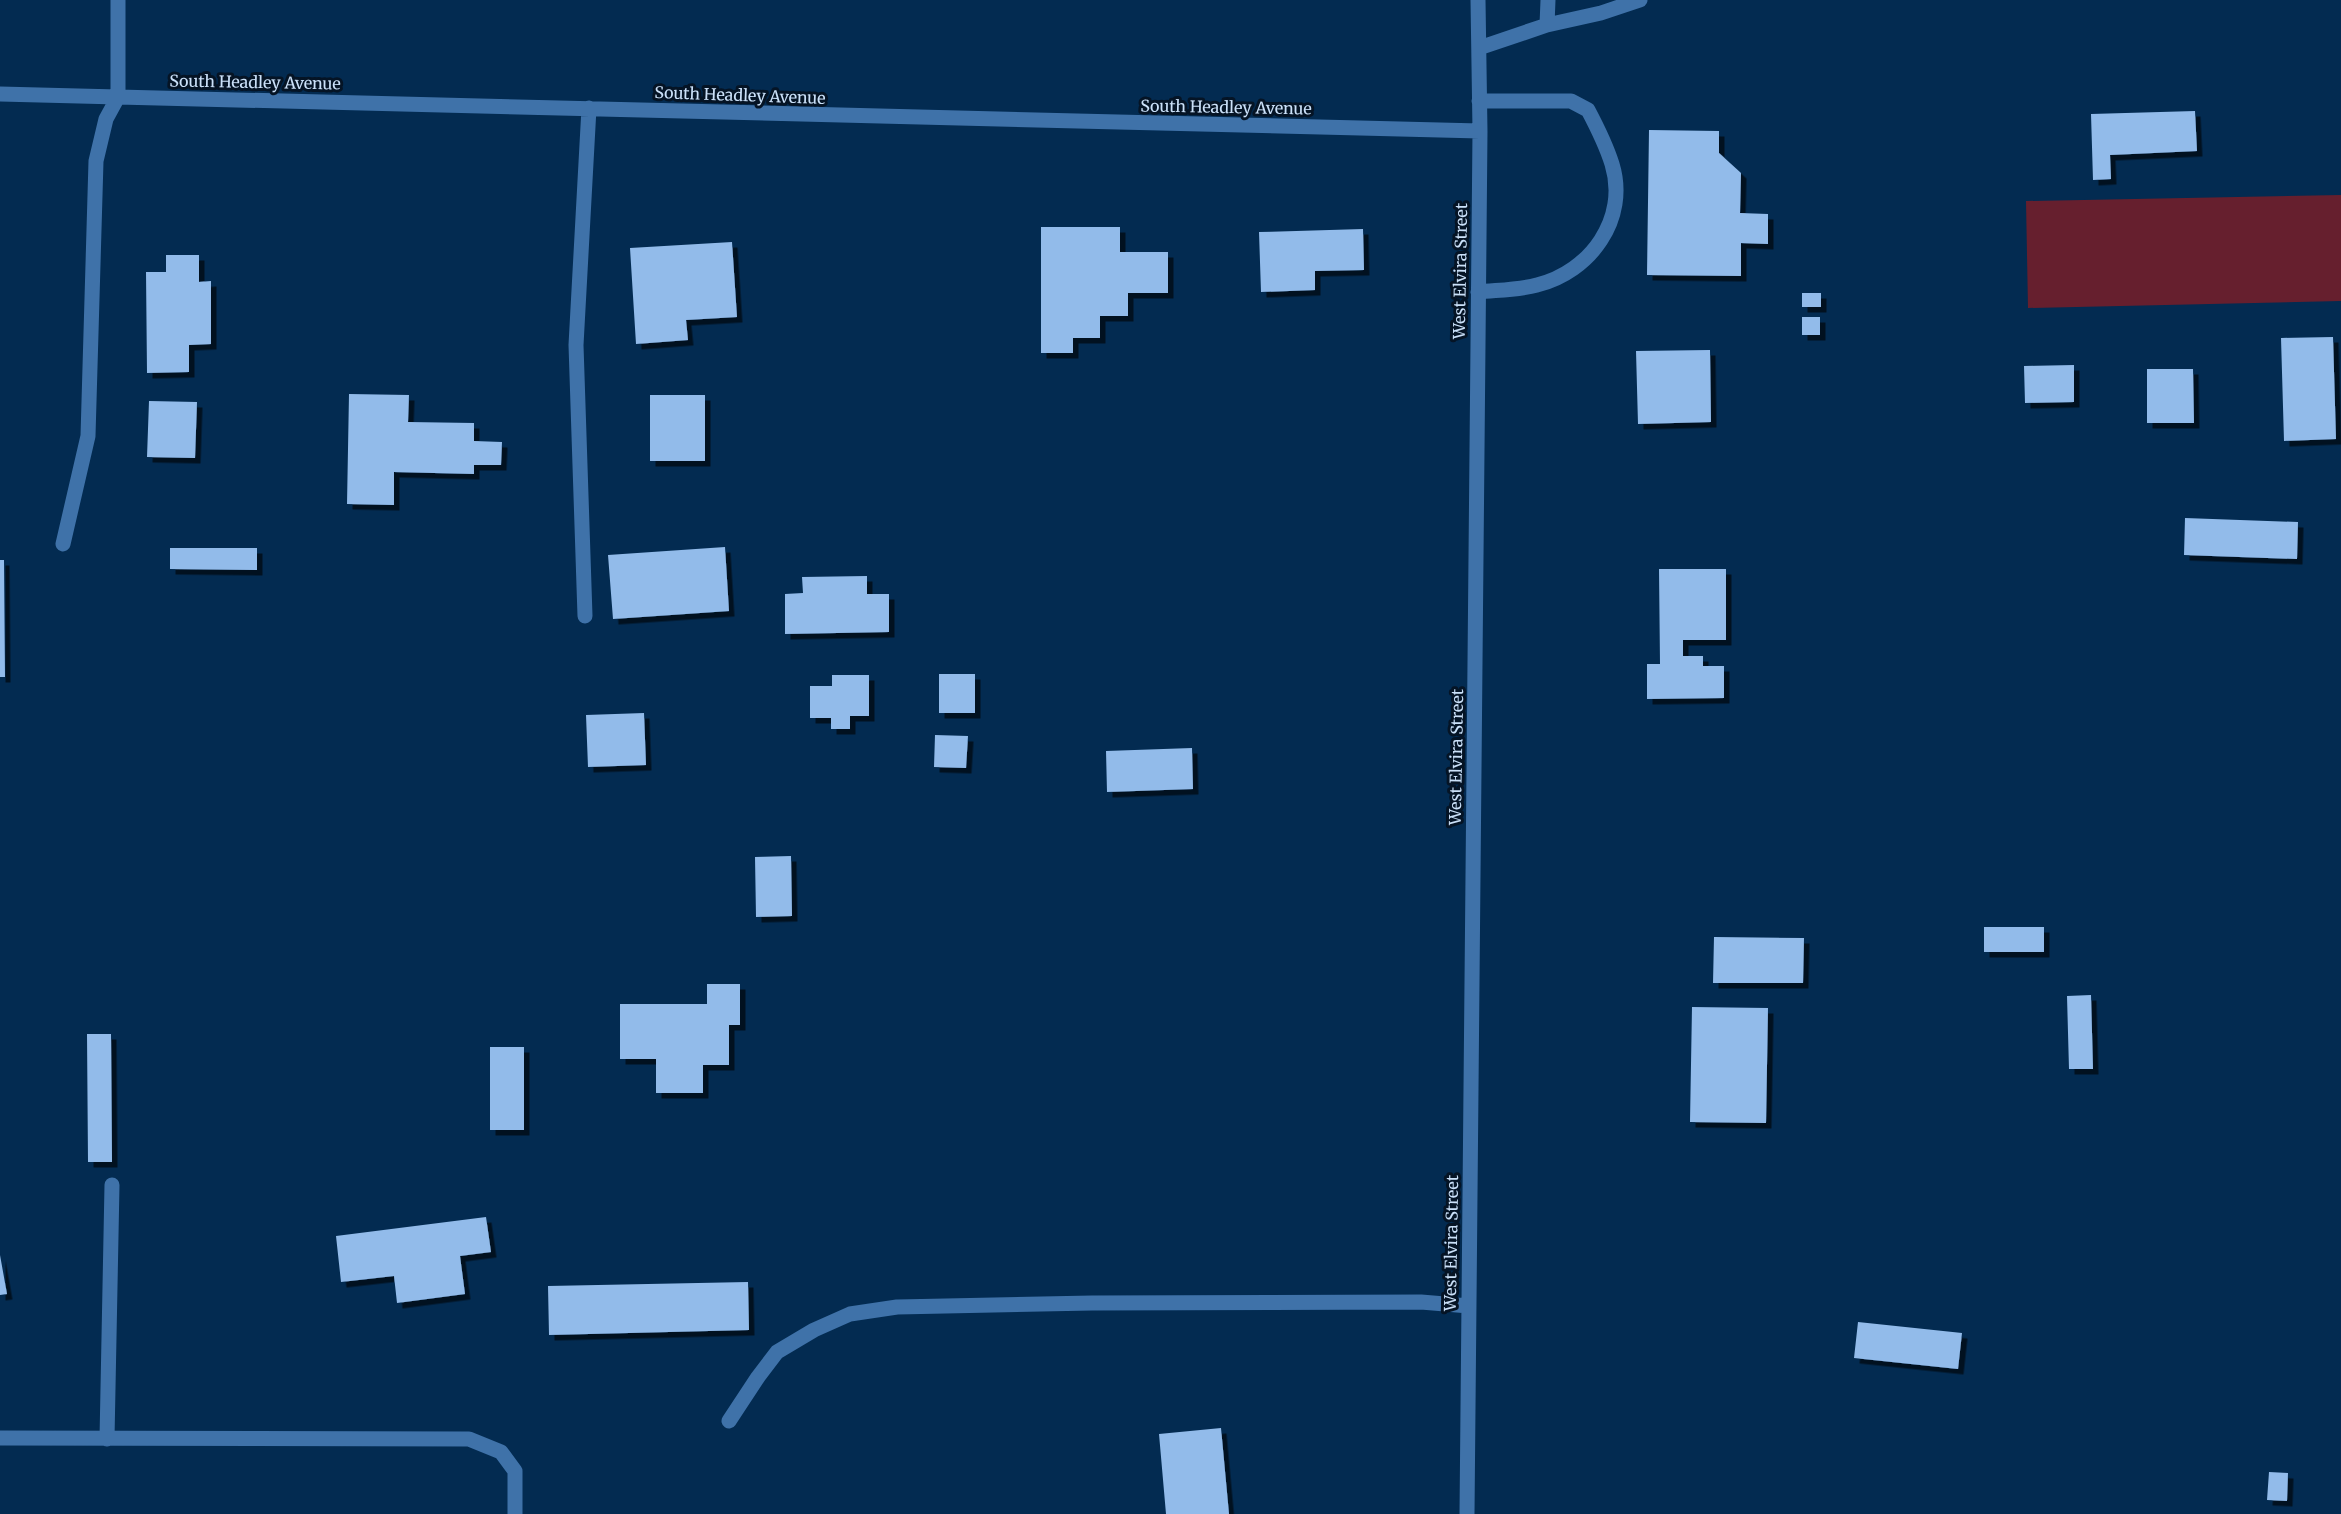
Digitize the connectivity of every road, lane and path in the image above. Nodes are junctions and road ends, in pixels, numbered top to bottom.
1 (117, 0) edge
2 (1478, 0) edge
3 (1548, 0) edge
4 (1640, 0) edge
5 (1547, 25) junction
6 (1479, 48) junction
7 (0, 94) edge
8 (118, 97) junction
9 (1479, 101) junction
10 (589, 108) junction
11 (1480, 131) junction
12 (1478, 292) junction
13 (63, 544) dead end
14 (585, 616) dead end
15 (112, 1185) dead end
16 (1469, 1306) junction
17 (729, 1421) dead end
18 (0, 1438) edge
19 (107, 1439) junction
20 (515, 1514) edge
21 (1467, 1514) edge

1 - 8 street
2 - 6 street, West Elvira Street
3 - 5 street
4 - 5 street
5 - 6 street
6 - 9 street, West Elvira Street
7 - 8 street, South Headley Avenue
8 - 10 street, South Headley Avenue
8 - 13 street
9 - 11 street, West Elvira Street
9 - 12 street
10 - 11 street, South Headley Avenue
10 - 14 street
11 - 12 street, West Elvira Street
12 - 16 street, West Elvira Street
15 - 19 street
16 - 17 street
16 - 21 street, West Elvira Street
18 - 19 street
19 - 20 street

